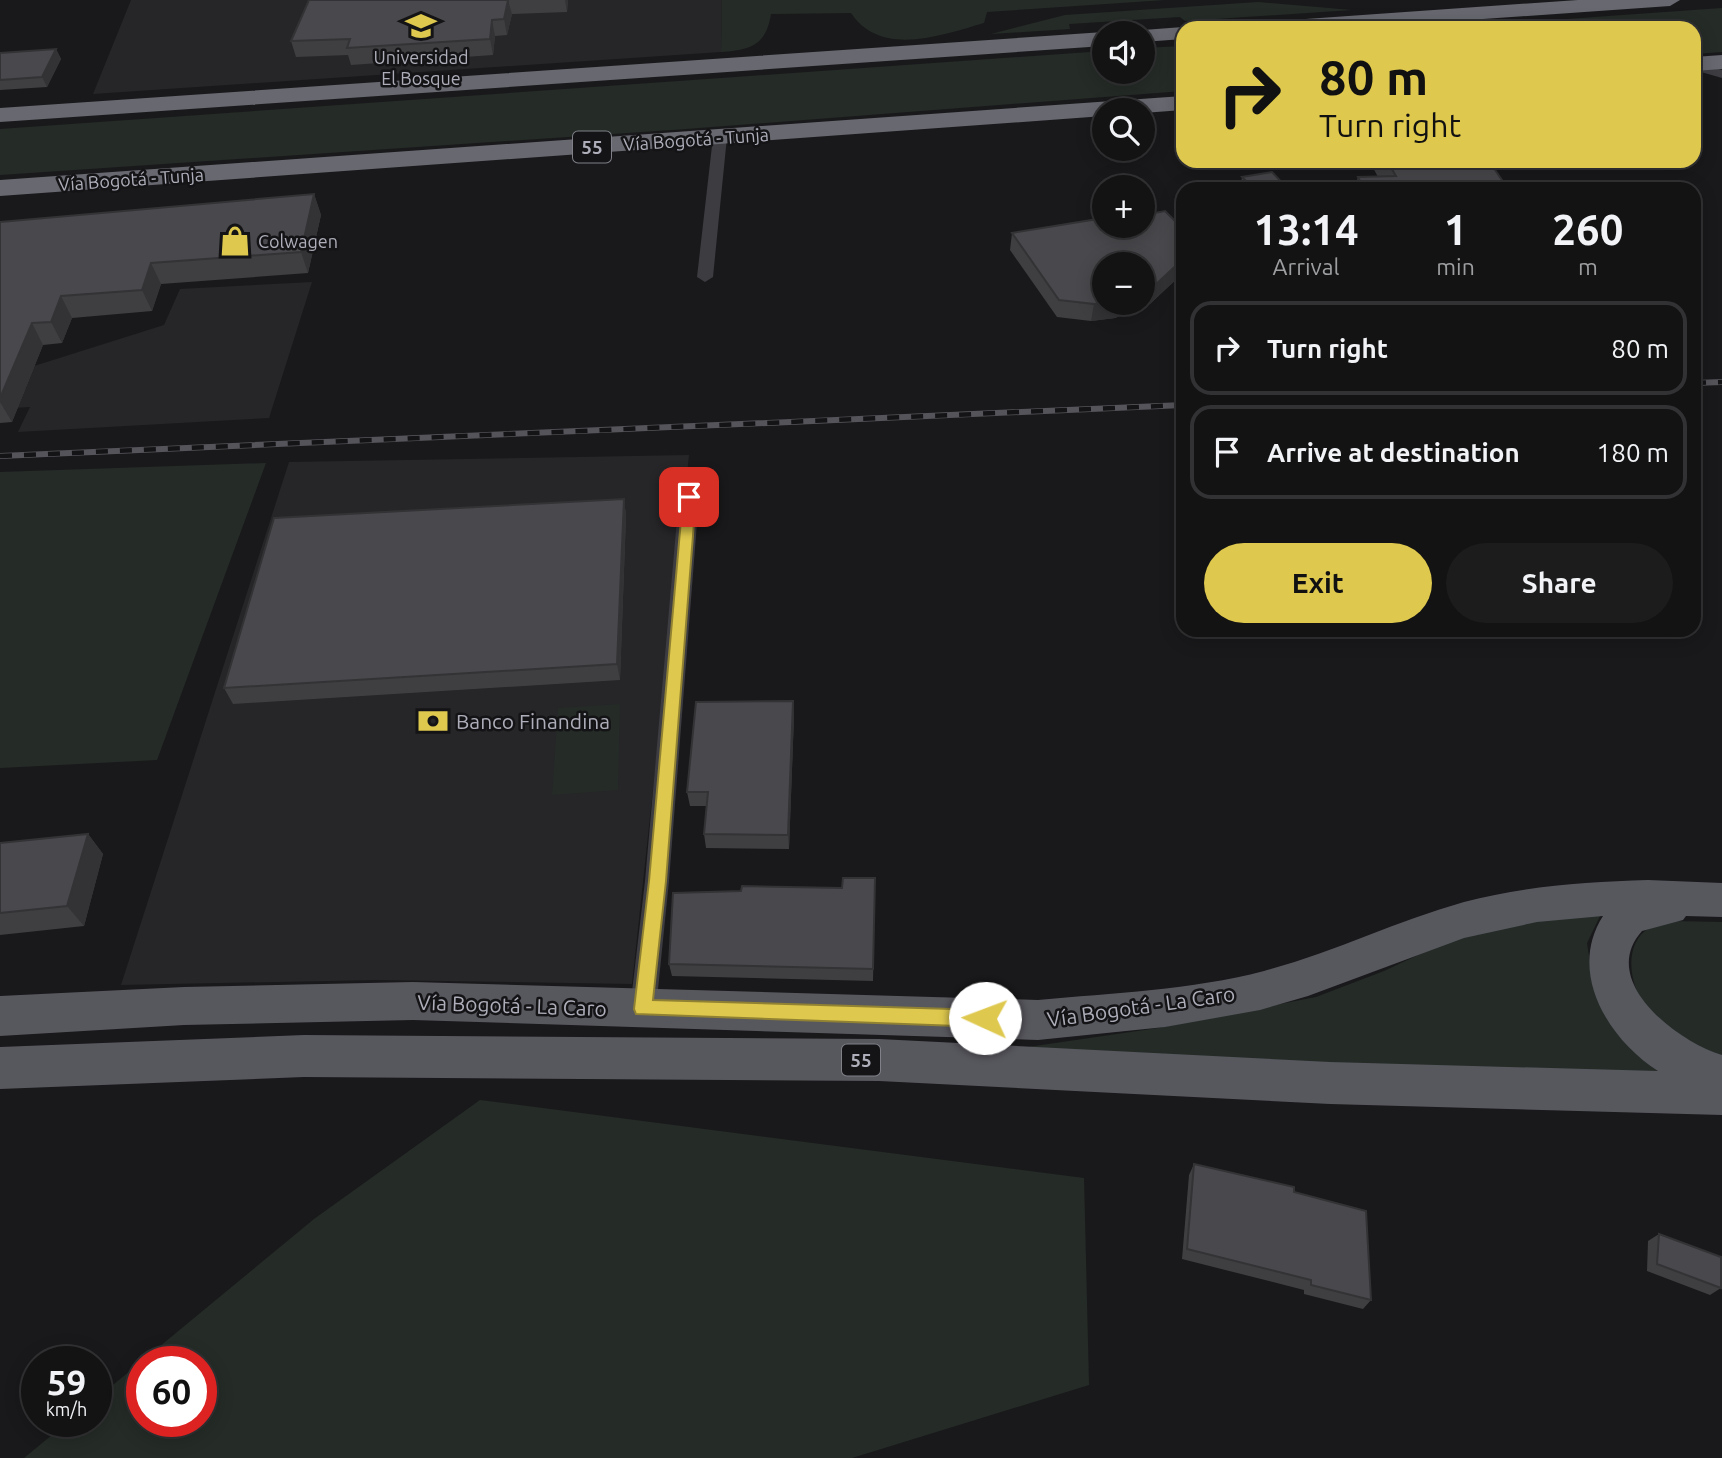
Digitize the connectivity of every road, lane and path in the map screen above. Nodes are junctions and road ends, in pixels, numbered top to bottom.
1 (1670, 0) edge
2 (1363, 21) edge
3 (1176, 34) edge
4 (1155, 35) edge
5 (1092, 40) edge
6 (1722, 62) edge
7 (1701, 64) edge
8 (1701, 67) edge
9 (1722, 74) edge
10 (1176, 104) edge
11 (0, 115) edge
12 (720, 137) junction
13 (0, 188) edge
14 (705, 276) dead end
15 (689, 497) dead end
16 (1722, 900) edge
17 (1722, 911) edge
18 (643, 1009) junction
19 (0, 1016) edge
20 (0, 1068) edge
21 (1722, 1076) edge
22 (1722, 1094) edge

1 - 2 highway
3 - 4 highway
5 - 11 highway
6 - 7 highway
8 - 9 street
10 - 12 highway, Vía Bogotá - Tunja / 55
12 - 13 highway, Vía Bogotá - Tunja / 55
12 - 14 street
15 - 18 street
16 - 18 main road, Vía Bogotá - La Caro / 55
17 - 21 main road
18 - 19 main road, Vía Bogotá - La Caro / 55
20 - 22 main road, 55

